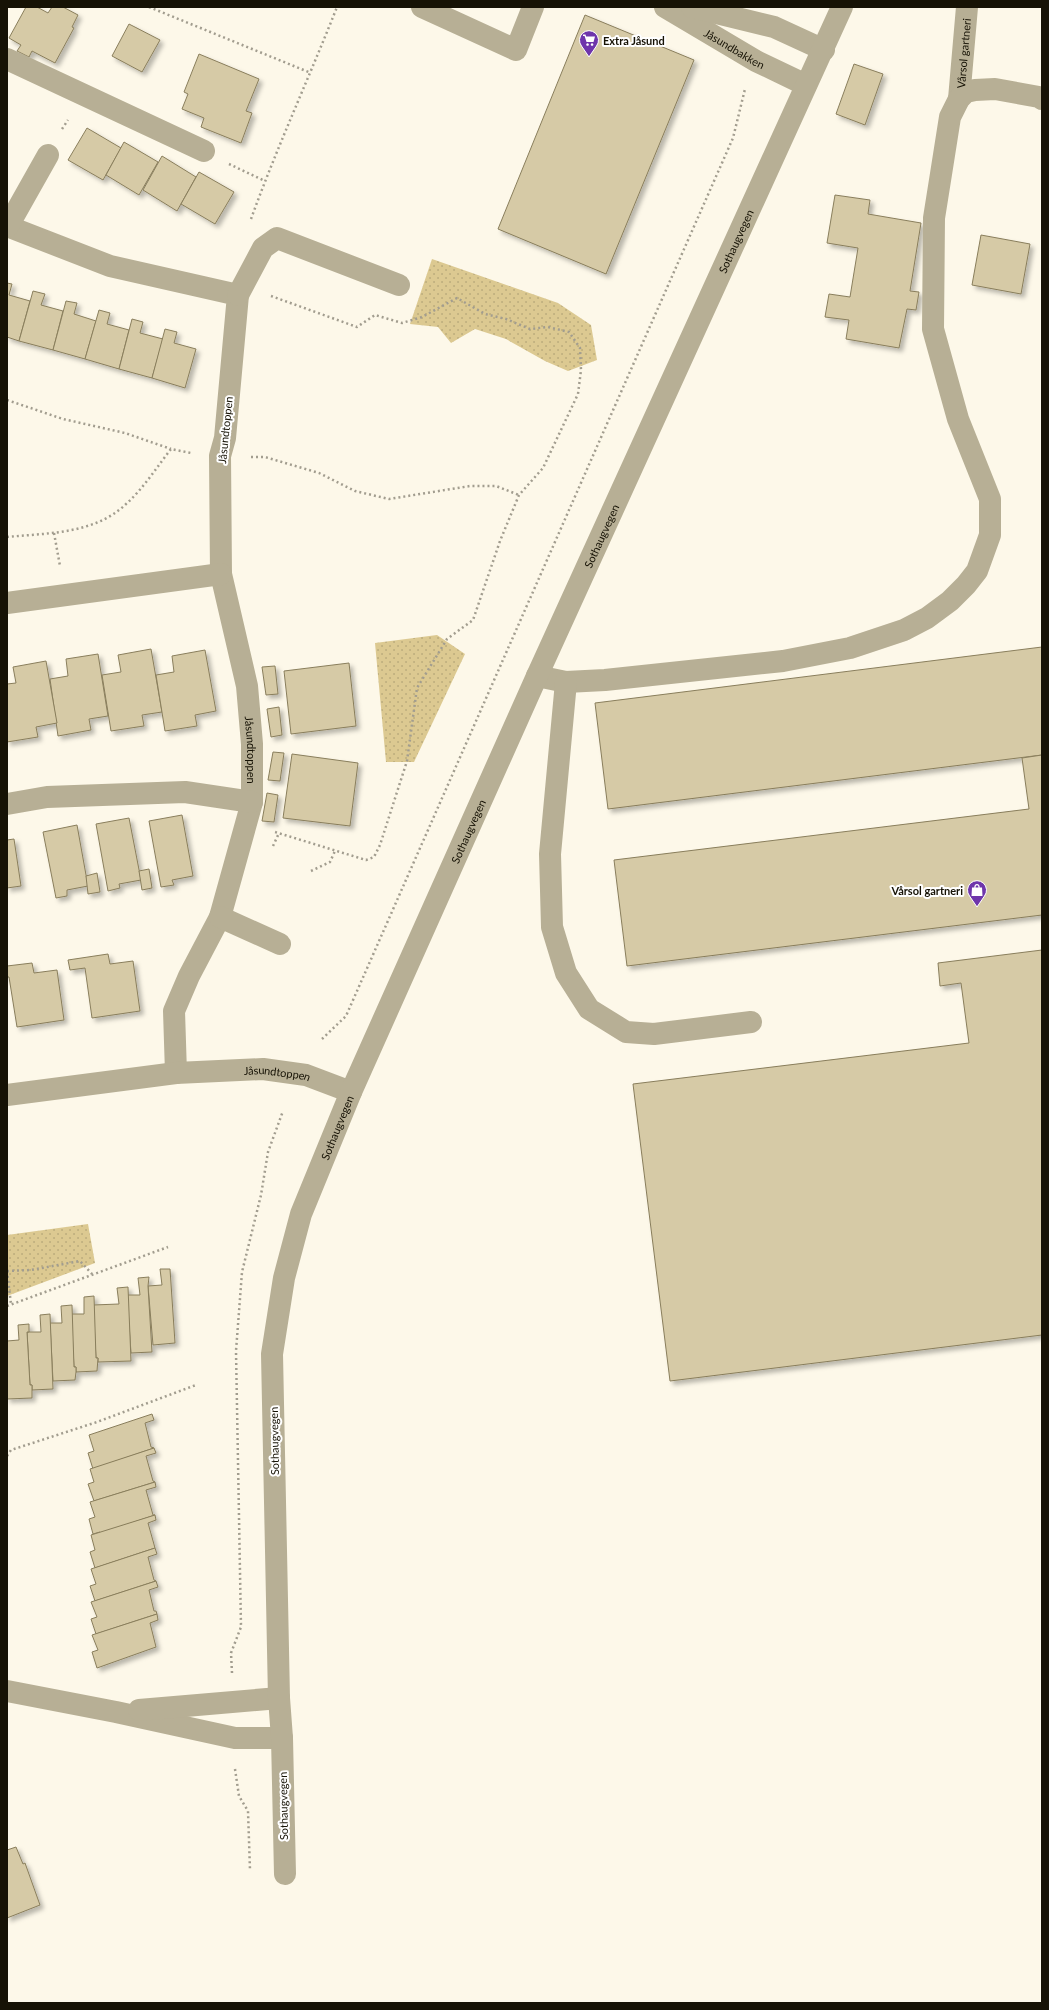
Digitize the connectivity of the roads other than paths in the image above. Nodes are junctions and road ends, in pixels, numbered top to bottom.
1 (422, 7) edge
2 (533, 7) edge
3 (664, 7) edge
4 (692, 7) edge
5 (842, 7) edge
6 (967, 7) edge
7 (824, 50) junction
8 (7, 59) edge
9 (806, 85) junction
10 (959, 99) junction
11 (1042, 99) edge
12 (204, 151) road end
13 (48, 155) road end
14 (7, 226) edge
15 (399, 285) dead end
16 (238, 296) junction
17 (221, 574) junction
18 (7, 603) edge
19 (537, 676) junction
20 (566, 682) junction
21 (252, 802) junction
22 (7, 804) edge
23 (220, 917) junction
24 (280, 944) dead end
25 (751, 1022) dead end
26 (176, 1073) junction
27 (351, 1092) junction
28 (7, 1095) edge
29 (7, 1691) edge
30 (279, 1698) junction
31 (116, 1712) junction
32 (282, 1738) junction
33 (285, 1874) dead end

1 - 2 street
3 - 9 street, Jåsundbakken
4 - 7 street, Jåsundbakken
5 - 7 street, Sothaugvegen
6 - 10 street, Vårsol gartneri
7 - 9 street, Sothaugvegen
8 - 12 street
9 - 19 street, Sothaugvegen
10 - 11 street
10 - 20 street
13 - 14 street
14 - 16 street
15 - 16 street
16 - 17 street, Jåsundtoppen
17 - 18 street
17 - 21 street, Jåsundtoppen
19 - 20 street
19 - 27 street, Sothaugvegen
20 - 25 street
21 - 22 street
21 - 23 street, Jåsundtoppen
23 - 24 street
23 - 26 street, Jåsundtoppen
26 - 27 street, Jåsundtoppen
26 - 28 street, Jåsundtoppen
27 - 30 street, Sothaugvegen
29 - 31 street
30 - 31 street
30 - 32 street, Sothaugvegen
31 - 32 street
32 - 33 street, Sothaugvegen

